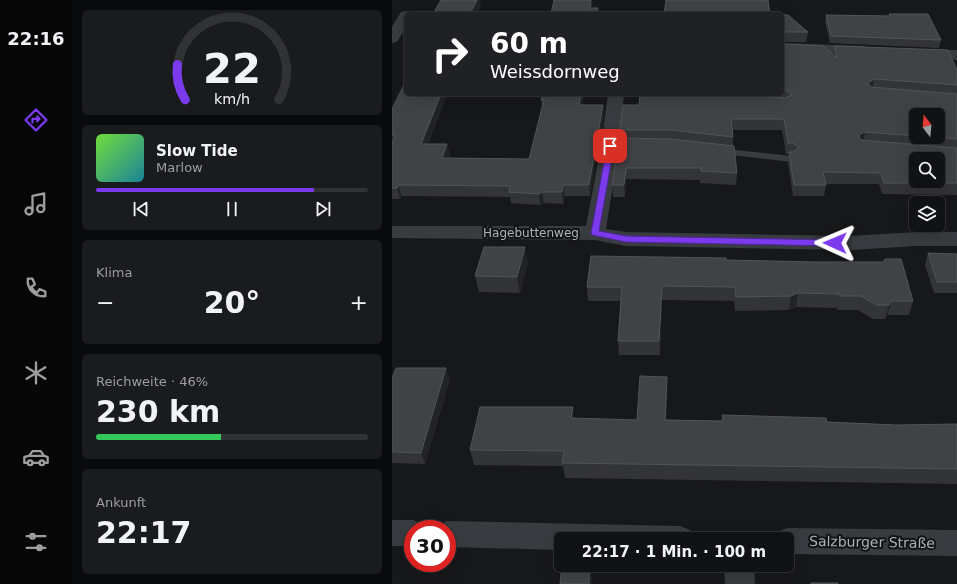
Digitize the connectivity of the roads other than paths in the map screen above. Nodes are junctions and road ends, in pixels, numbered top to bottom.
1 (404, 18) edge
2 (392, 39) edge
3 (784, 48) edge
4 (875, 52) edge
5 (904, 54) edge
6 (957, 55) edge
7 (616, 96) edge
8 (708, 150) edge
9 (791, 159) edge
10 (392, 232) edge
11 (595, 233) junction
12 (957, 239) edge
13 (392, 533) edge
14 (404, 533) edge
15 (456, 534) edge
16 (554, 536) edge
17 (794, 541) edge
18 (957, 543) edge
19 (739, 572) edge
20 (740, 584) edge

1 - 2 street
3 - 4 street
5 - 6 street
7 - 11 street
8 - 9 lane
10 - 11 street, Hagebuttenweg
11 - 12 street, Hagebuttenweg
13 - 14 street
15 - 16 street
17 - 18 street, Salzburger Straße
19 - 20 street

